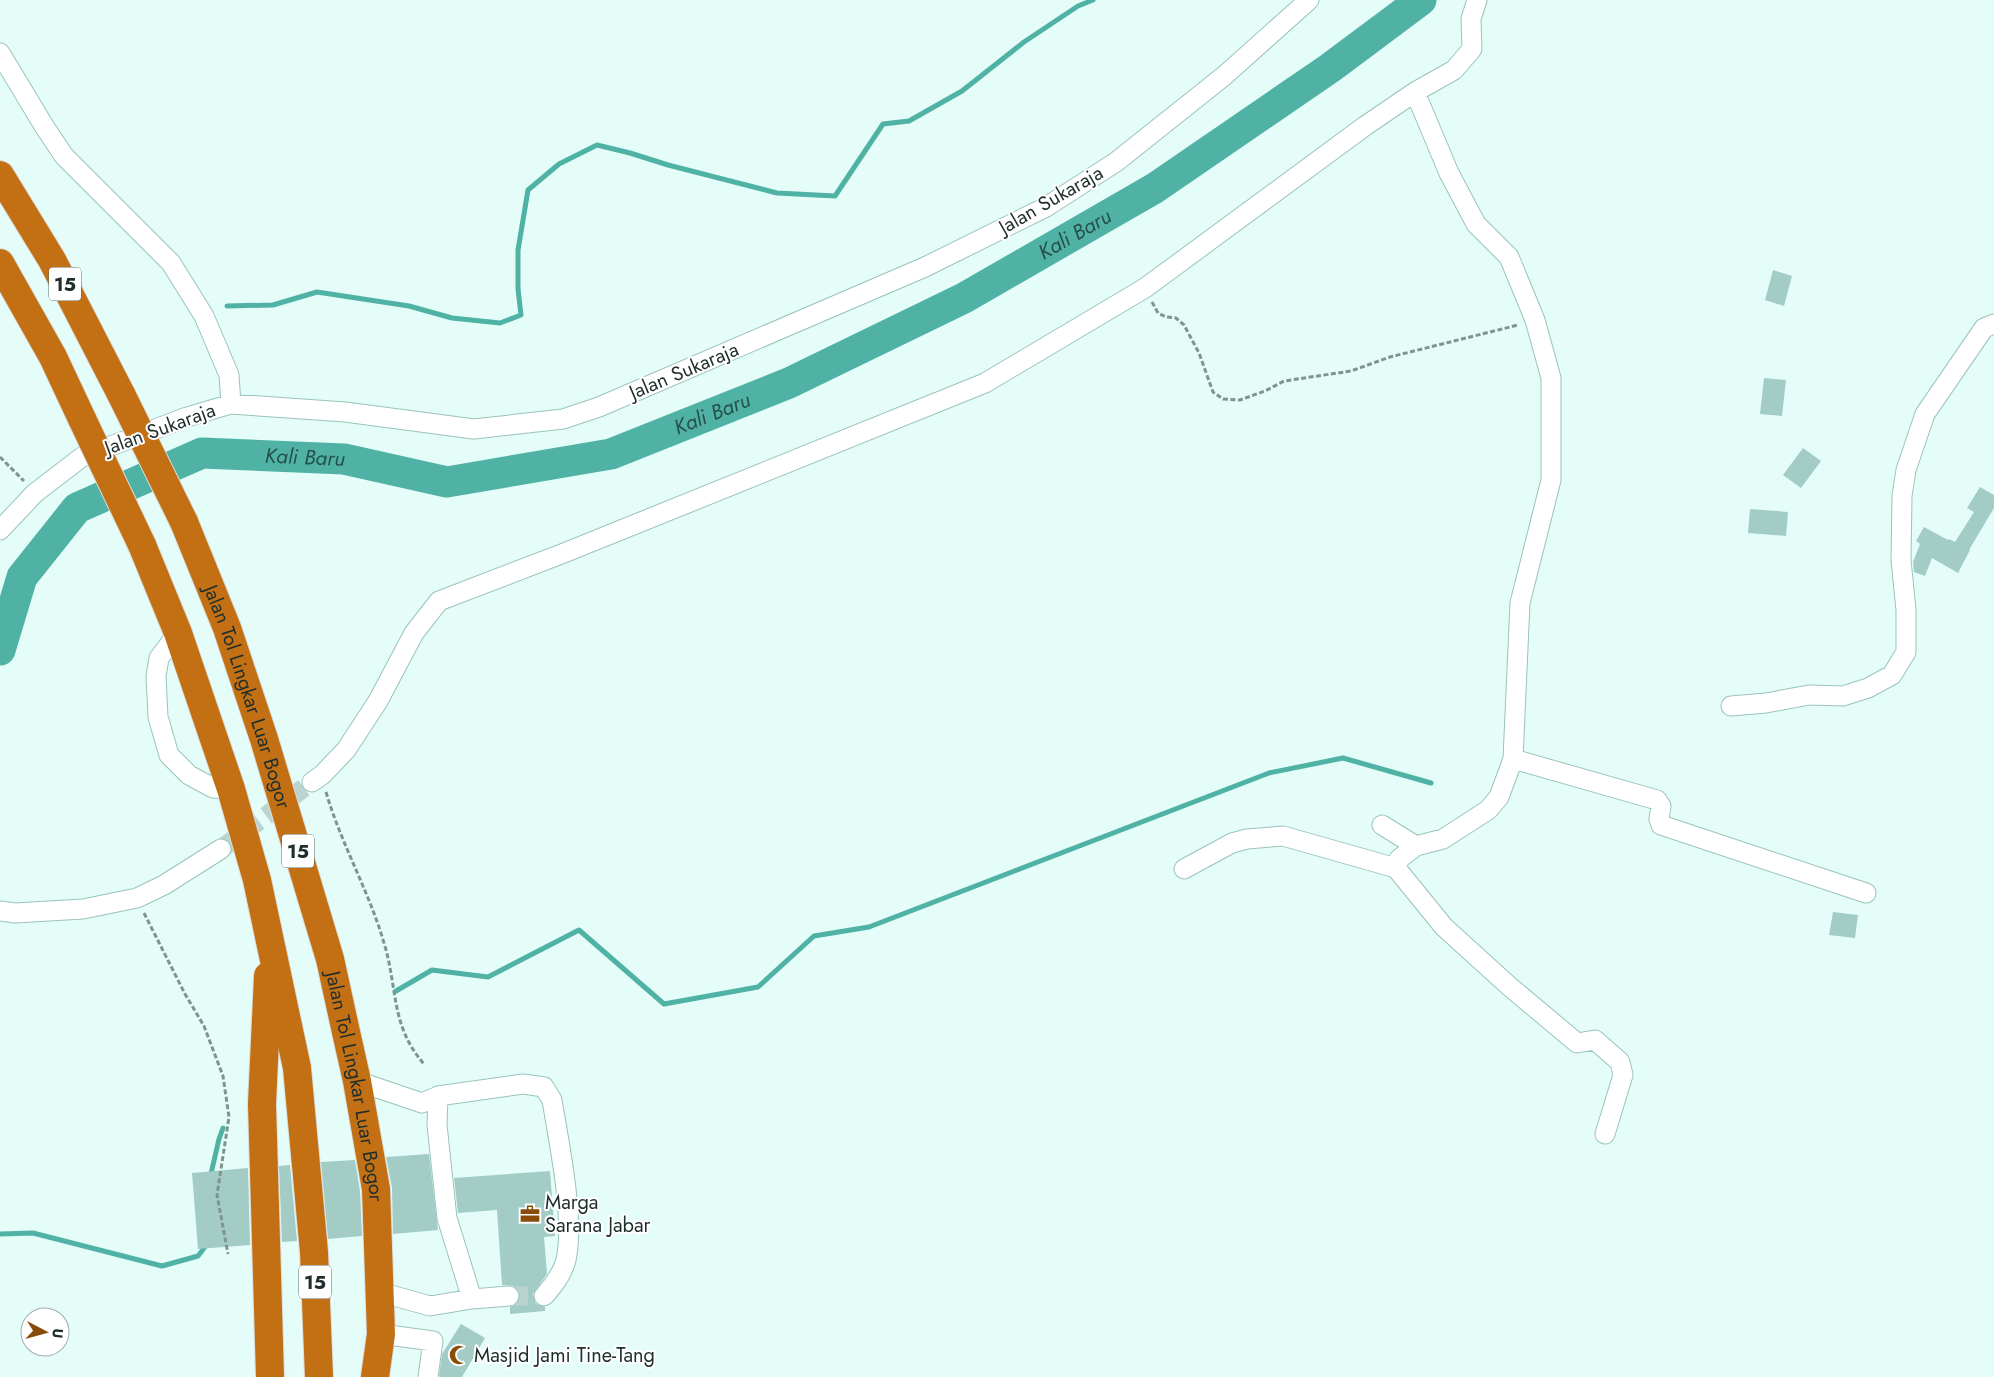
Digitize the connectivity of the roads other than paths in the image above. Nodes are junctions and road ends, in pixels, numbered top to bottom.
1 (1309, 0) edge
2 (1477, 0) edge
3 (0, 53) edge
4 (1415, 92) junction
5 (0, 175) edge
6 (0, 263) edge
7 (1994, 324) edge
8 (231, 404) junction
9 (0, 530) edge
10 (178, 633) junction
11 (1731, 706) dead end
12 (1513, 759) junction
13 (317, 778) tunnel mouth
14 (231, 789) junction
15 (1382, 825) dead end
16 (1416, 846) junction
17 (221, 849) tunnel mouth
18 (1396, 868) junction
19 (1184, 869) dead end
20 (1866, 893) dead end
21 (0, 911) edge
22 (270, 940) junction
23 (357, 1081) junction
24 (438, 1096) junction
25 (1604, 1134) dead end
26 (380, 1292) junction
27 (509, 1296) tunnel mouth
28 (544, 1296) dead end
29 (472, 1299) junction
30 (381, 1334) junction
31 (270, 1377) edge
32 (319, 1377) edge
33 (375, 1377) edge
34 (428, 1377) edge

1 - 8 street, Jalan Sukaraja
2 - 4 street
3 - 8 street
4 - 12 street
4 - 13 street
5 - 23 highway, Jalan Tol Lingkar Luar Bogor / 15, bridge
6 - 10 highway, 15, bridge
7 - 11 street
8 - 9 street, Jalan Sukaraja
10 - 14 highway, 15
10 - 14 street
12 - 16 street
12 - 20 street
14 - 22 highway, 15
15 - 16 street
16 - 18 street
17 - 21 street
18 - 19 street
18 - 25 street
22 - 31 highway
22 - 32 highway, 15
23 - 24 street
23 - 26 highway, Jalan Tol Lingkar Luar Bogor / 15
24 - 28 street
24 - 29 street
26 - 29 street
26 - 30 highway, Jalan Tol Lingkar Luar Bogor / 15
27 - 29 street
30 - 33 highway, Jalan Tol Lingkar Luar Bogor / 15
30 - 34 street

